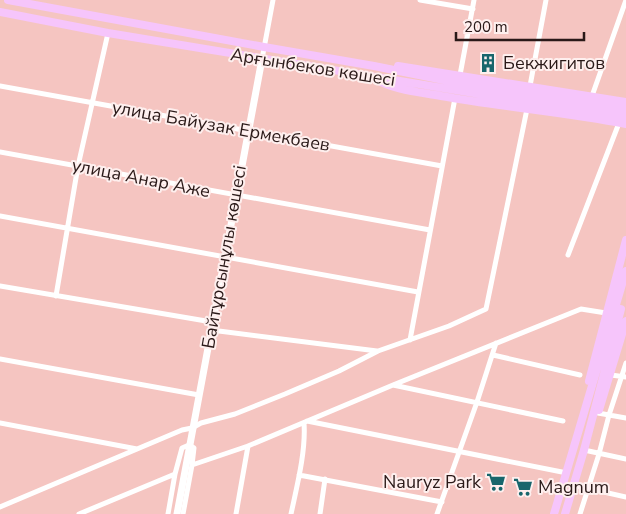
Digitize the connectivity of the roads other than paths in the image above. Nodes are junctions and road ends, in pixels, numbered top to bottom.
1 (8, 0) edge
2 (273, 0) edge
3 (420, 0) edge
4 (474, 0) edge
5 (546, 0) edge
6 (626, 0) edge
7 (31, 2) edge
8 (473, 8) junction
9 (0, 12) edge
10 (108, 33) junction
11 (264, 47) junction
12 (262, 59) junction
13 (374, 66) junction
14 (460, 75) junction
15 (371, 76) junction
16 (0, 86) edge
17 (530, 86) junction
18 (592, 96) junction
19 (456, 98) junction
20 (626, 102) edge
21 (92, 103) junction
22 (527, 109) junction
23 (626, 110) edge
24 (626, 118) edge
25 (622, 123) edge
26 (247, 130) junction
27 (0, 152) edge
28 (78, 166) junction
29 (442, 166) junction
30 (235, 196) junction
31 (0, 216) edge
32 (68, 229) junction
33 (430, 230) junction
34 (626, 240) edge
35 (568, 256) dead end
36 (224, 257) junction
37 (626, 271) edge
38 (0, 286) edge
39 (626, 290) edge
40 (418, 292) junction
41 (56, 296) junction
42 (606, 313) junction
43 (626, 321) edge
44 (211, 326) junction
45 (624, 334) edge
46 (410, 340) junction
47 (496, 343) junction
48 (378, 352) junction
49 (493, 355) junction
50 (0, 359) edge
51 (626, 363) edge
52 (580, 375) dead end
53 (611, 375) junction
54 (624, 377) edge
55 (393, 385) junction
56 (198, 395) junction
57 (477, 402) junction
58 (586, 410) junction
59 (595, 415) junction
60 (609, 415) junction
61 (626, 418) edge
62 (563, 420) dead end
63 (305, 422) junction
64 (0, 423) edge
65 (192, 428) junction
66 (190, 445) junction
67 (248, 446) junction
68 (137, 449) junction
69 (584, 450) junction
70 (460, 452) junction
71 (599, 454) junction
72 (626, 459) edge
73 (192, 465) junction
74 (567, 473) junction
75 (175, 474) junction
76 (299, 475) junction
77 (324, 480) junction
78 (573, 486) junction
79 (587, 488) junction
80 (626, 497) edge
81 (442, 502) junction
82 (0, 506) edge
83 (79, 514) edge
84 (168, 514) edge
85 (177, 514) edge
86 (183, 514) edge
87 (236, 514) edge
88 (291, 514) edge
89 (320, 514) edge
90 (437, 514) edge
91 (554, 514) edge
92 (565, 514) edge
93 (580, 514) edge

1 - 7 main road, Арғынбеков көшесі
2 - 11 street, Байтұрсынұлы көшесі
3 - 8 street
4 - 8 street
5 - 17 street
6 - 18 street
7 - 11 main road, Арғынбеков көшесі
8 - 14 street
9 - 10 main road, Арғынбеков көшесі
10 - 12 main road, Арғынбеков көшесі
10 - 21 street
11 - 12 street, Байтұрсынұлы көшесі
11 - 13 main road, Арғынбеков көшесі
12 - 15 main road, Арғынбеков көшесі
12 - 26 main road, Байтұрсынұлы көшесі
13 - 14 main road
13 - 23 main road, Арғынбеков көшесі
14 - 17 main road
15 - 19 main road
15 - 24 main road, Арғынбеков көшесі
16 - 21 street, улица Байузак Ермекбаев
17 - 18 main road
18 - 20 main road
19 - 22 main road
19 - 29 street
21 - 26 street, улица Байузак Ермекбаев
21 - 28 street
22 - 25 main road
22 - 46 street
25 - 35 street
26 - 29 street, улица Байузак Ермекбаев
26 - 30 main road, Байтұрсынұлы көшесі
27 - 28 street, улица Анар Аже
28 - 30 street, улица Анар Аже
28 - 32 street
29 - 33 street
30 - 33 street, улица Анар Аже
30 - 36 main road, Байтұрсынұлы көшесі
31 - 32 street
32 - 36 street
32 - 41 street
33 - 40 street
34 - 42 main road
36 - 40 street
36 - 44 main road, Байтұрсынұлы көшесі
37 - 58 main road
38 - 41 street
39 - 59 main road
40 - 46 street
41 - 44 street
42 - 47 street
42 - 58 main road
43 - 45 main road
44 - 48 street
44 - 56 main road, Байтұрсынұлы көшесі
45 - 53 main road
46 - 48 street
47 - 49 street
47 - 55 street
48 - 65 street
49 - 52 street
49 - 57 street
50 - 56 street
51 - 54 street
53 - 54 street
53 - 59 main road
54 - 60 street
55 - 57 street
55 - 63 street
56 - 65 main road, Байтұрсынұлы көшесі
57 - 62 street
57 - 70 street
58 - 74 main road
59 - 60 street
59 - 69 main road
60 - 61 street
60 - 71 street
63 - 67 street
63 - 70 street
63 - 76 street
64 - 68 street
65 - 66 main road, Байтұрсынұлы көшесі
65 - 68 street
66 - 73 street
66 - 75 street
66 - 85 main road, Байтұрсынұлы көшесі
67 - 73 street
67 - 87 street
68 - 82 street
69 - 71 street
69 - 78 main road
70 - 74 street
70 - 81 street
71 - 72 street
71 - 79 street
73 - 86 street
74 - 91 main road
75 - 83 street
75 - 84 street
76 - 77 street
76 - 88 street
77 - 81 street
77 - 89 street
78 - 79 street
78 - 92 main road
79 - 80 street
79 - 93 street
81 - 90 street

